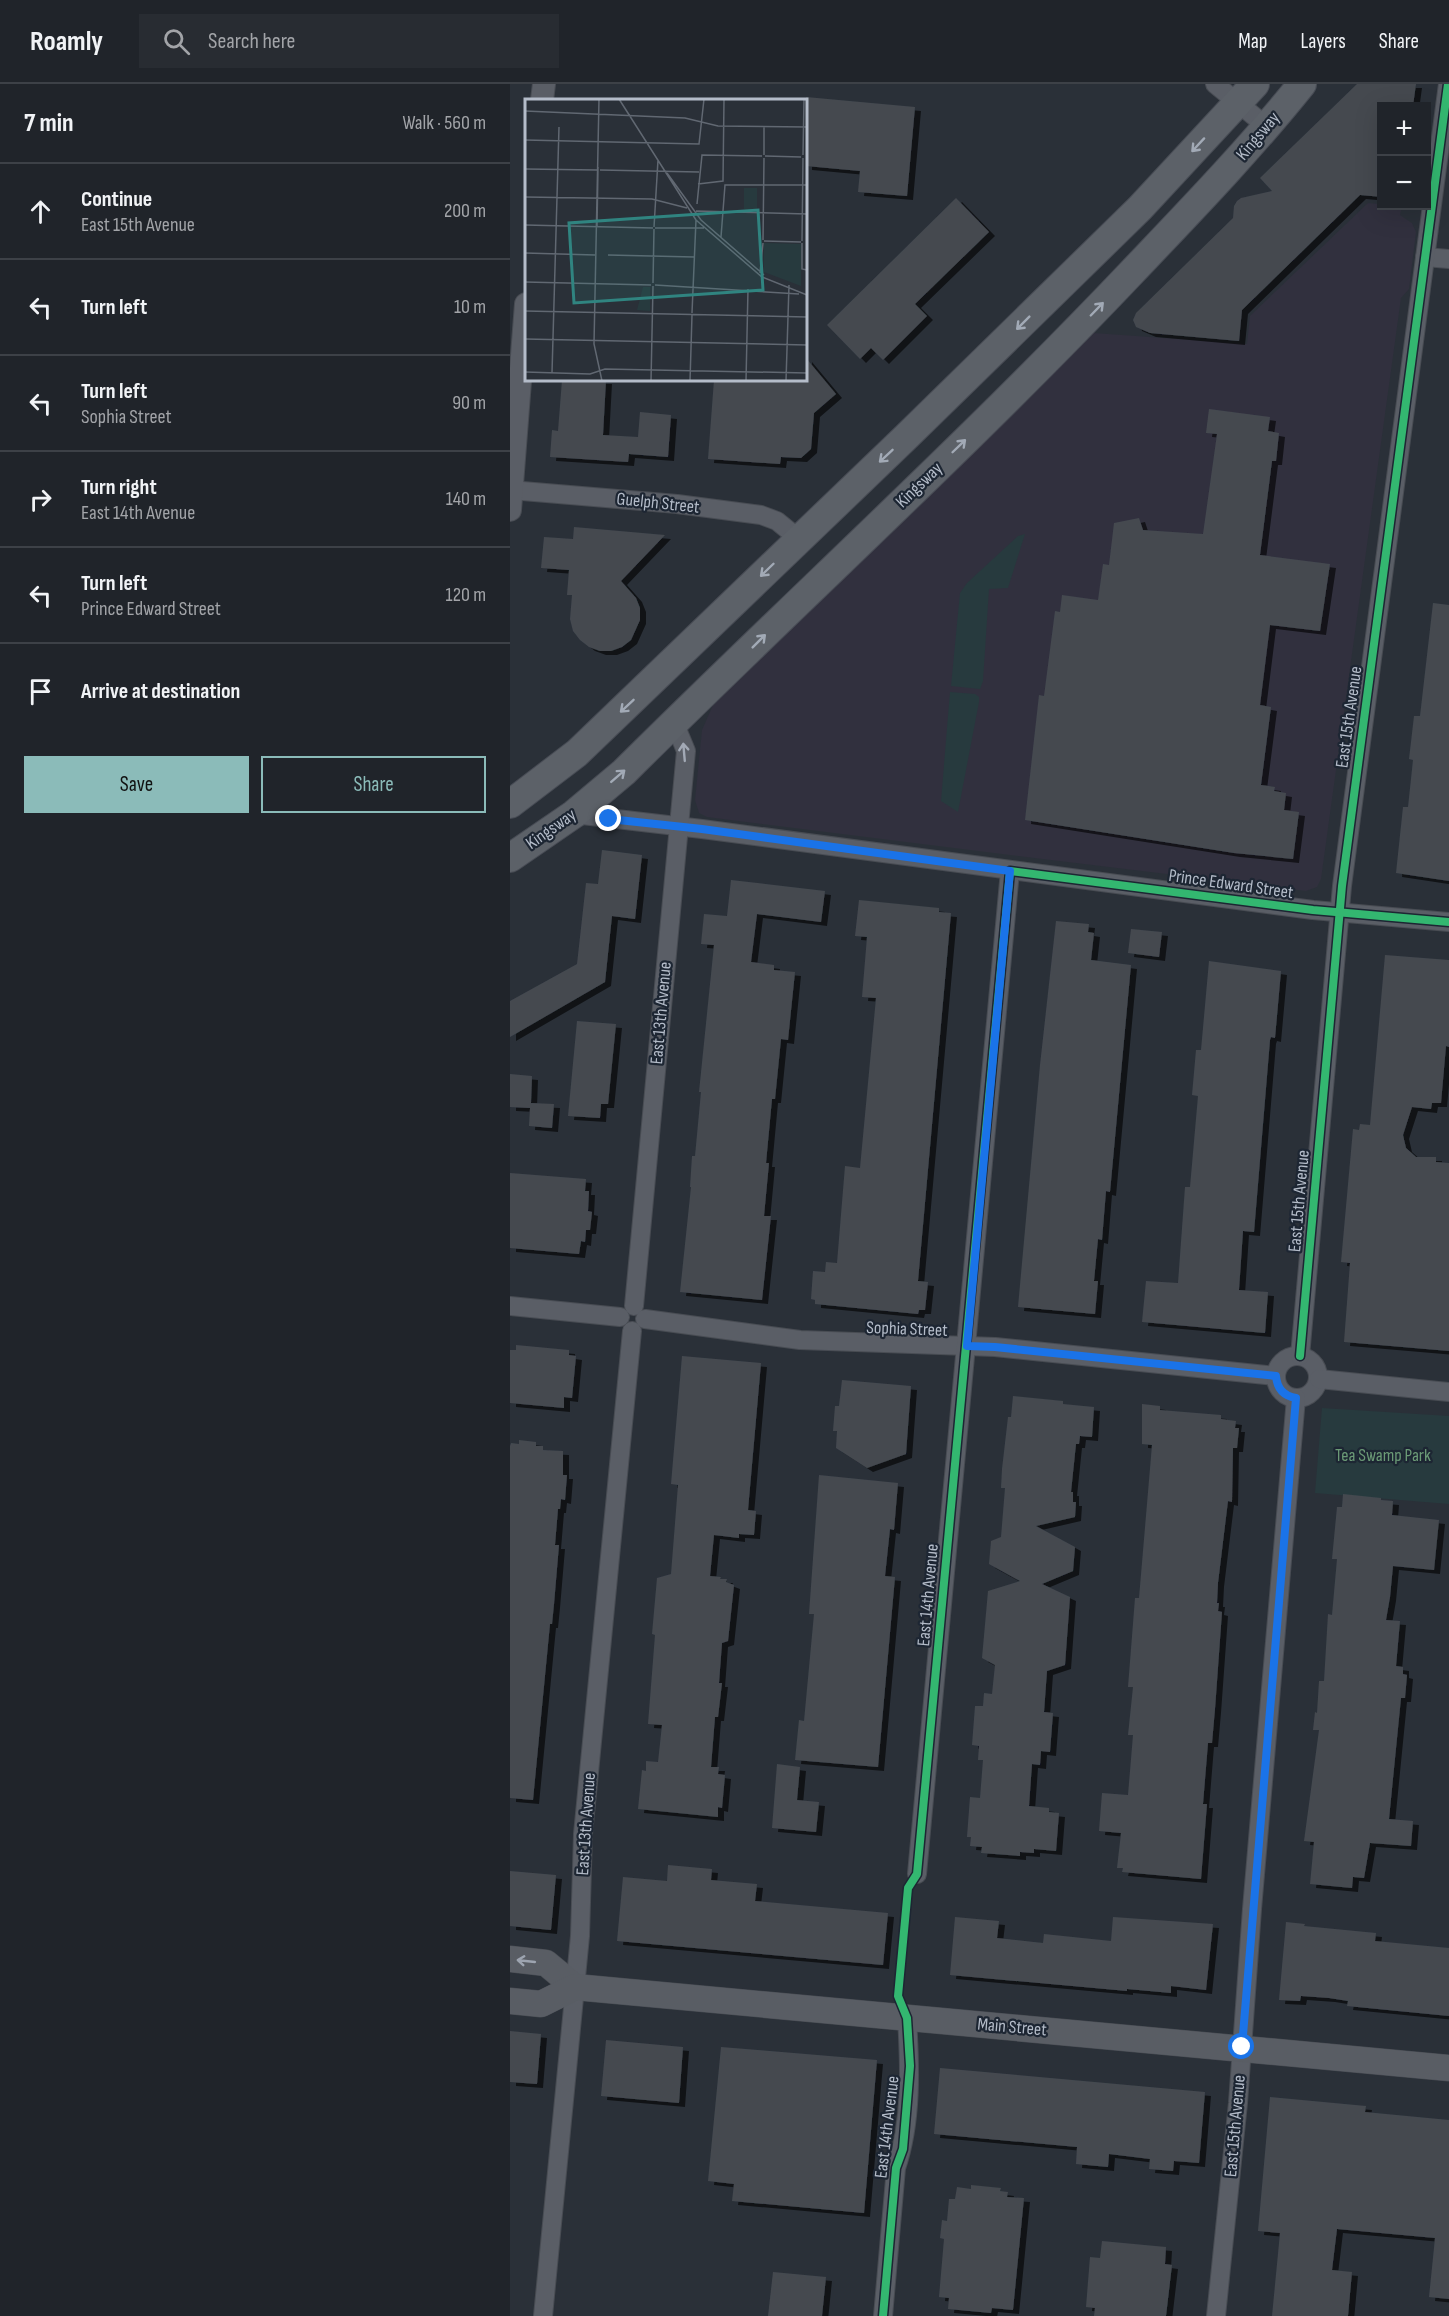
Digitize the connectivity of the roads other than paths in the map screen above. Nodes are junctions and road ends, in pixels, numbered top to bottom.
1 (544, 84) edge
2 (1215, 84) edge
3 (1302, 84) edge
4 (1448, 84) edge
5 (1246, 93) edge
6 (542, 99) edge
7 (1266, 126) junction
8 (1425, 257) junction
9 (1449, 259) edge
10 (525, 316) edge
11 (511, 497) edge
12 (799, 539) junction
13 (674, 722) junction
14 (510, 804) edge
15 (574, 814) junction
16 (679, 826) junction
17 (510, 858) edge
18 (1010, 871) junction
19 (1339, 912) junction
20 (1449, 922) edge
21 (510, 1306) edge
22 (633, 1318) junction
23 (967, 1346) junction
24 (1299, 1356) junction
25 (1276, 1376) junction
26 (1319, 1379) junction
27 (1449, 1392) edge
28 (1296, 1398) junction
29 (917, 1874) dead end
30 (510, 1959) edge
31 (575, 1987) junction
32 (510, 2001) edge
33 (907, 2018) junction
34 (1242, 2047) junction
35 (1449, 2068) edge
36 (543, 2316) edge
37 (883, 2316) edge
38 (1216, 2316) edge

1 - 6 street
2 - 5 street
3 - 7 main road, Kingsway
4 - 8 street, East 15th Avenue
5 - 7 street
5 -> 12 main road, Kingsway
13 -> 7 main road, Kingsway
8 - 9 street
8 - 19 street, East 15th Avenue
10 - 11 street
11 - 12 street, Guelph Street
12 -> 14 main road, Kingsway
15 -> 13 main road, Kingsway
16 -> 13 street, East 13th Avenue
15 - 16 street, Prince Edward Street
15 - 17 main road, Kingsway
16 - 18 street, Prince Edward Street
16 - 22 street, East 13th Avenue
18 - 19 street, Prince Edward Street
18 - 23 street, East 14th Avenue
19 - 20 street, Prince Edward Street
19 - 24 street, East 15th Avenue
21 - 22 street, Sophia Street
22 - 23 street, Sophia Street
22 - 31 street, East 13th Avenue
23 - 25 street, Sophia Street
23 - 29 street, East 14th Avenue
24 - 25 street
24 - 26 street
25 - 28 street
26 - 27 street
26 - 28 street
28 - 34 street, East 15th Avenue
31 -> 30 main road
31 - 32 main road
31 - 33 main road, Main Street
31 - 36 street, East 13th Avenue
33 - 34 main road, Main Street
33 - 37 street, East 14th Avenue
34 - 35 main road, Main Street
34 - 38 street, East 15th Avenue

